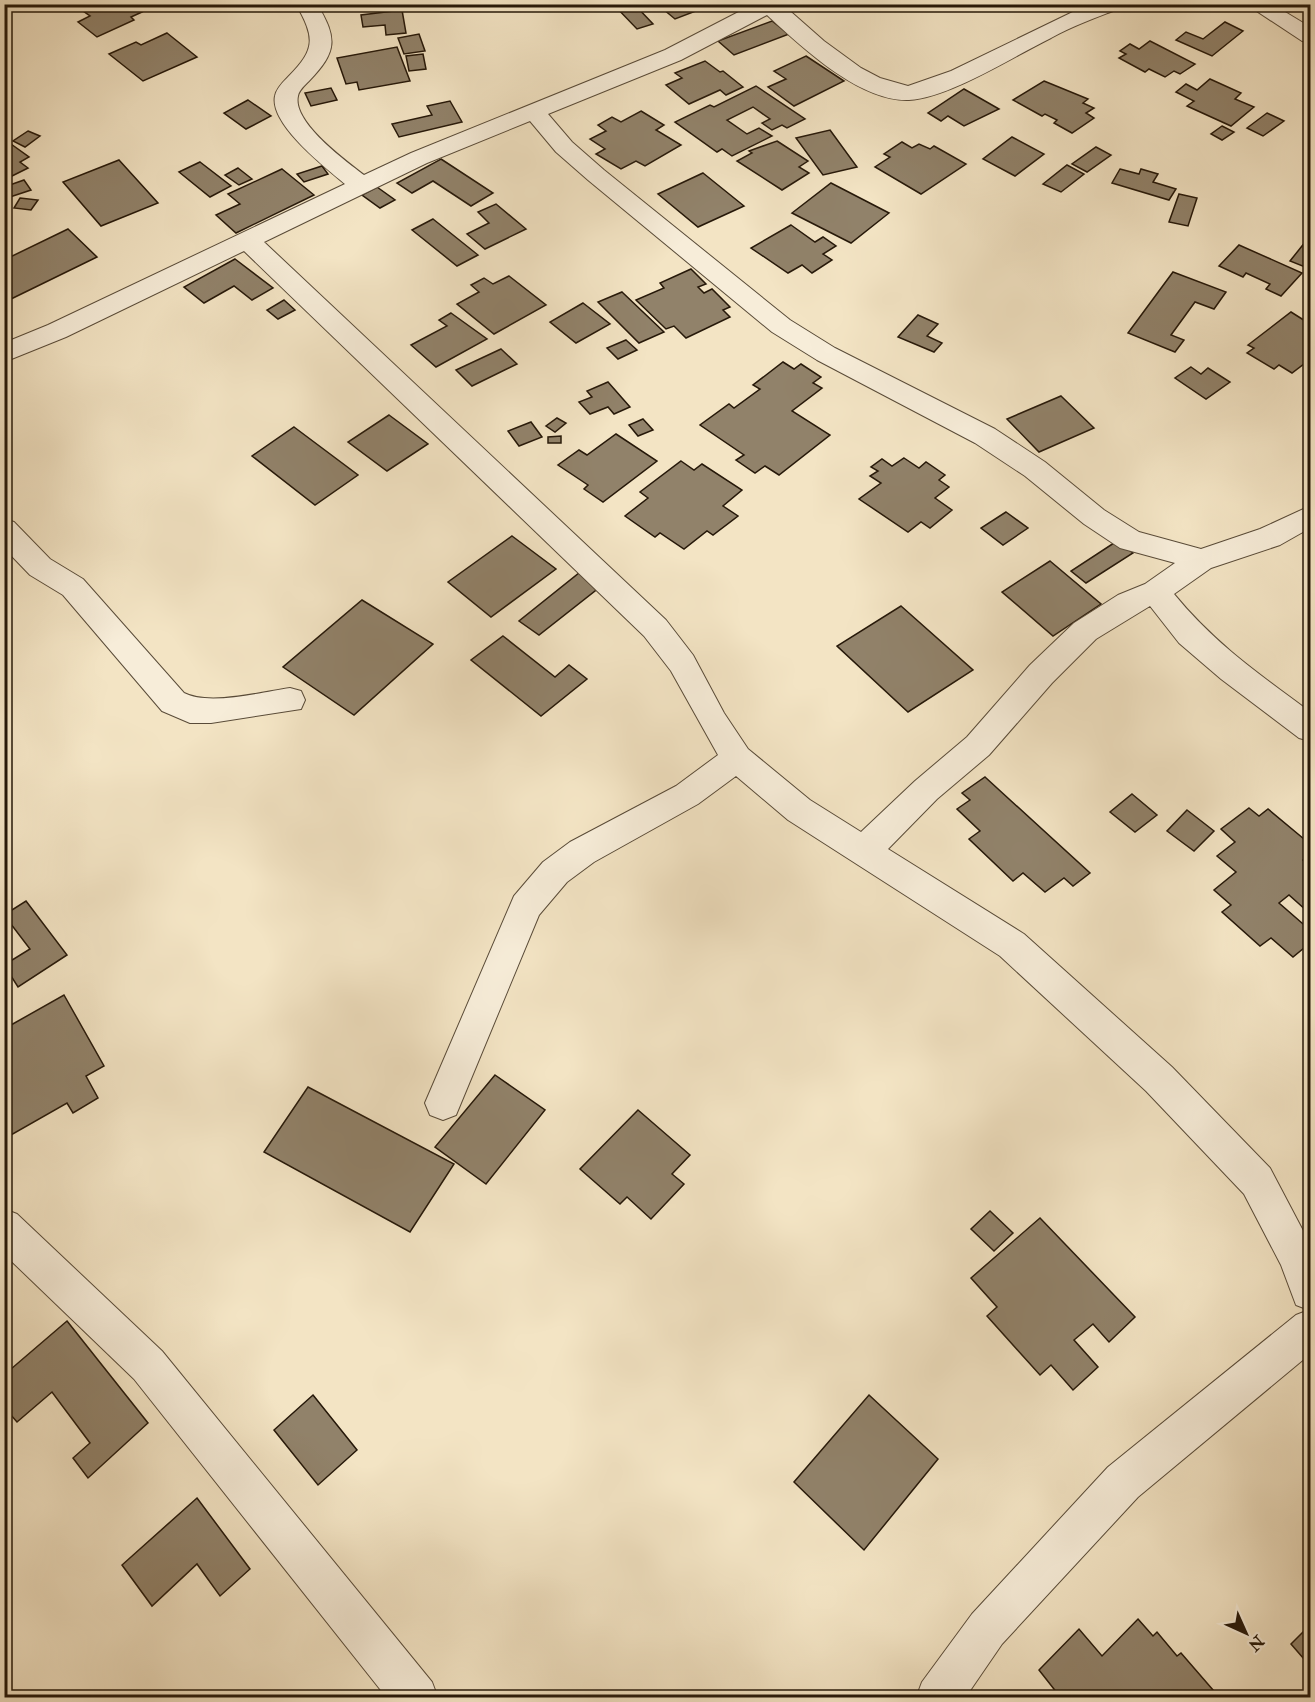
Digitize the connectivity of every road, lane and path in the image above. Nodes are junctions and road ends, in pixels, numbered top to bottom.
1 (306, 4) edge
2 (1110, 4) edge
3 (1256, 4) edge
4 (771, 5) edge
5 (1311, 36) edge
6 (535, 113) junction
7 (362, 185) junction
8 (246, 239) junction
9 (4, 352) edge
10 (1311, 516) edge
11 (4, 529) edge
12 (1201, 560) junction
13 (1155, 592) junction
14 (290, 700) dead end
15 (1311, 729) edge
16 (737, 758) junction
17 (864, 851) junction
18 (443, 1103) dead end
19 (4, 1227) edge
20 (1311, 1291) edge
21 (1311, 1329) edge
22 (416, 1698) edge
23 (938, 1698) edge

1 - 7 street
2 - 4 street
3 - 5 street
4 - 6 street
6 - 7 street
6 - 12 street
7 - 8 street
8 - 9 street
8 - 16 street
10 - 12 street
11 - 14 street
12 - 13 street
13 - 15 street
13 - 17 street
16 - 17 street
16 - 18 street
17 - 20 street
19 - 22 street
21 - 23 street

